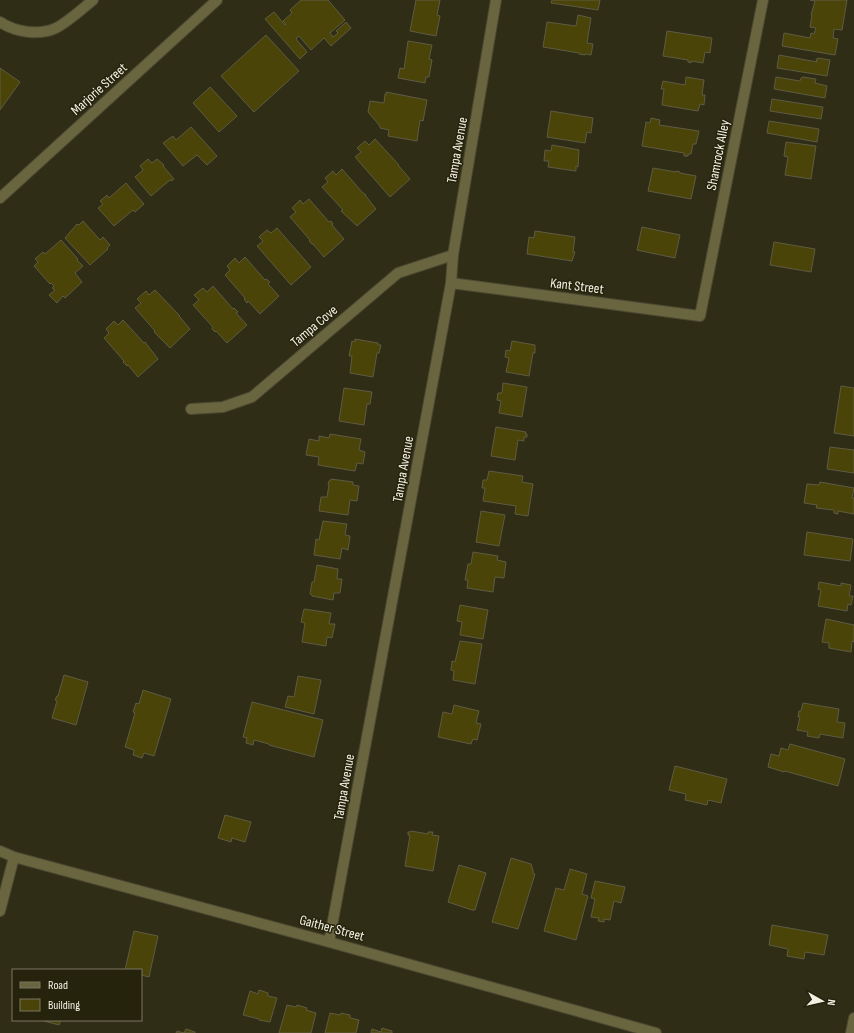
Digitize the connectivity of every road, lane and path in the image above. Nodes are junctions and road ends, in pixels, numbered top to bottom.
1 (92, 0) edge
2 (217, 0) edge
3 (496, 0) edge
4 (763, 0) edge
5 (0, 22) edge
6 (0, 198) edge
7 (453, 256) junction
8 (451, 283) junction
9 (700, 316) joint
10 (191, 409) dead end
11 (0, 851) edge
12 (14, 857) junction
13 (0, 911) edge
14 (330, 942) junction
15 (854, 1018) edge
16 (656, 1033) edge
17 (851, 1033) edge

1 - 5 street
2 - 6 street, Marjorie Street
3 - 7 street, Tampa Avenue
4 - 9 street, Shamrock Alley
7 - 8 street, Tampa Avenue
7 - 10 street, Tampa Cove
8 - 9 street, Kant Street
8 - 14 street, Tampa Avenue
11 - 12 street, Gaither Street
12 - 13 street
12 - 14 street, Gaither Street
14 - 16 street, Gaither Street
15 - 17 street

